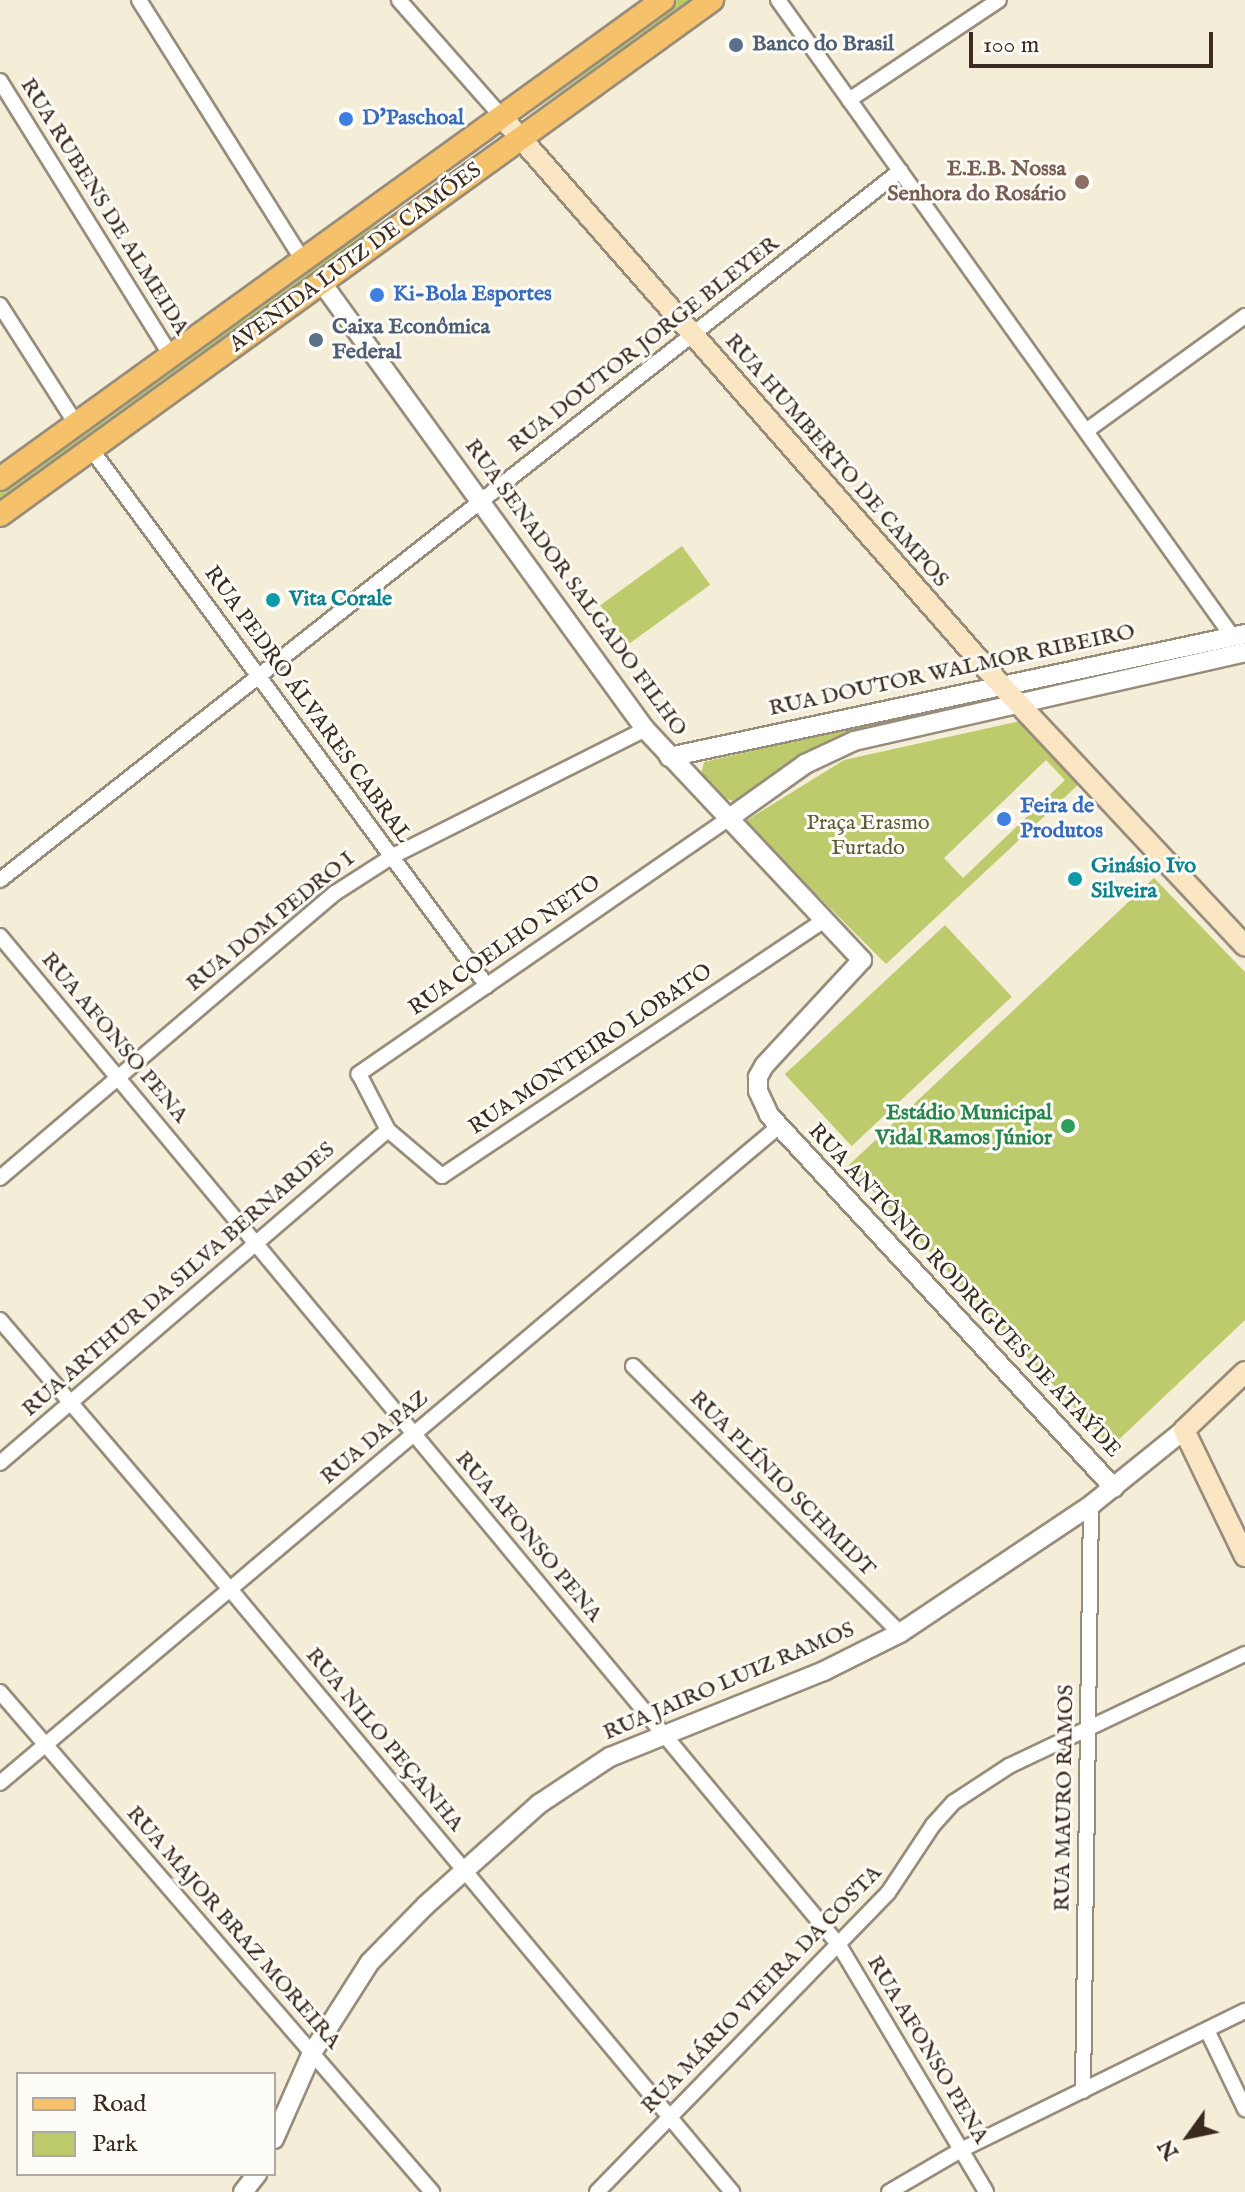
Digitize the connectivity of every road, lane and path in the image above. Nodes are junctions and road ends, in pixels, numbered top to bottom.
1 (139, 0) edge
2 (399, 0) edge
3 (663, 0) edge
4 (712, 0) edge
5 (778, 0) edge
6 (999, 0) edge
7 (0, 81) edge
8 (849, 100) junction
9 (502, 117) junction
10 (521, 139) junction
11 (900, 171) junction
12 (303, 260) junction
13 (322, 283) junction
14 (0, 305) edge
15 (1245, 316) edge
16 (693, 334) junction
17 (171, 356) junction
18 (76, 424) junction
19 (1086, 431) junction
20 (91, 449) junction
21 (0, 479) edge
22 (480, 502) junction
23 (0, 515) edge
24 (1238, 635) edge
25 (1245, 652) edge
26 (258, 676) junction
27 (1001, 685) junction
28 (1017, 703) junction
29 (645, 729) junction
30 (669, 757) junction
31 (728, 819) junction
32 (391, 857) junction
33 (0, 880) edge
34 (824, 920) junction
35 (0, 936) edge
36 (1243, 940) edge
37 (487, 986) junction
38 (117, 1076) junction
39 (778, 1127) junction
40 (388, 1130) junction
41 (0, 1178) edge
42 (256, 1243) junction
43 (0, 1320) edge
44 (633, 1366) dead end
45 (1245, 1372) edge
46 (71, 1403) junction
47 (1184, 1430) junction
48 (414, 1434) junction
49 (0, 1463) edge
50 (1114, 1488) junction
51 (1091, 1505) junction
52 (1245, 1556) edge
53 (230, 1589) junction
54 (900, 1633) junction
55 (1245, 1654) edge
56 (0, 1692) edge
57 (1088, 1728) junction
58 (663, 1733) junction
59 (45, 1745) junction
60 (0, 1783) edge
61 (464, 1870) junction
62 (839, 1945) junction
63 (1245, 2011) edge
64 (1207, 2030) junction
65 (312, 2053) junction
66 (1083, 2091) junction
67 (1245, 2109) edge
68 (671, 2119) junction
69 (276, 2134) edge
70 (961, 2150) junction
71 (255, 2176) edge
72 (243, 2192) edge
73 (432, 2192) edge
74 (597, 2192) edge
75 (732, 2192) edge
76 (889, 2192) edge
77 (986, 2192) edge

1 - 12 street
2 - 9 street, RUA HUMBERTO DE CAMPOS
3 - 9 main road, AVENIDA LUIZ DE CAMÕES
4 - 10 main road, AVENIDA LUIZ DE CAMÕES
5 - 8 street
6 - 8 street
7 - 17 street, RUA RUBENS DE ALMEIDA
8 - 11 street
9 - 10 main road, RUA HUMBERTO DE CAMPOS
9 - 12 main road, AVENIDA LUIZ DE CAMÕES
10 - 13 main road, AVENIDA LUIZ DE CAMÕES
10 - 16 main road, RUA HUMBERTO DE CAMPOS
11 - 16 street, RUA DOUTOR JORGE BLEYER
11 - 19 street
12 - 17 main road, AVENIDA LUIZ DE CAMÕES
13 - 20 main road, AVENIDA LUIZ DE CAMÕES
13 - 22 street, RUA SENADOR SALGADO FILHO
14 - 18 street
15 - 19 street
16 - 22 street, RUA DOUTOR JORGE BLEYER
16 - 27 main road, RUA HUMBERTO DE CAMPOS
17 - 18 main road, AVENIDA LUIZ DE CAMÕES
18 - 21 main road, AVENIDA LUIZ DE CAMÕES
19 - 24 street
20 - 23 main road, AVENIDA LUIZ DE CAMÕES
20 - 26 street, RUA PEDRO ÁLVARES CABRAL
22 - 26 street, RUA DOUTOR JORGE BLEYER
22 - 29 street, RUA SENADOR SALGADO FILHO
24 - 27 street, RUA DOUTOR WALMOR RIBEIRO
25 - 28 street, RUA DOUTOR WALMOR RIBEIRO
26 - 32 street, RUA PEDRO ÁLVARES CABRAL
26 - 33 street, RUA DOUTOR JORGE BLEYER
27 - 28 main road, RUA HUMBERTO DE CAMPOS
27 - 30 street, RUA DOUTOR WALMOR RIBEIRO
28 - 31 street, RUA DOUTOR WALMOR RIBEIRO
28 - 36 main road, RUA HUMBERTO DE CAMPOS
29 - 30 street, RUA SENADOR SALGADO FILHO
29 - 32 street, RUA DOM PEDRO I
30 - 31 street, RUA SENADOR SALGADO FILHO
31 - 34 street, RUA SENADOR SALGADO FILHO
31 - 37 street, RUA COELHO NETO
32 - 37 street, RUA PEDRO ÁLVARES CABRAL
32 - 38 street, RUA DOM PEDRO I
34 - 39 street, RUA SENADOR SALGADO FILHO
34 - 40 street, RUA MONTEIRO LOBATO
35 - 38 street, RUA AFONSO PENA
37 - 40 street, RUA COELHO NETO
38 - 41 street, RUA DOM PEDRO I
38 - 42 street, RUA AFONSO PENA
39 - 48 street, RUA DA PAZ
39 - 50 street, RUA ANTÔNIO RODRIGUES DE ATAÝDE
40 - 42 street, RUA ARTHUR DA SILVA BERNARDES
42 - 46 street, RUA ARTHUR DA SILVA BERNARDES
42 - 48 street, RUA AFONSO PENA
43 - 46 street, RUA NILO PEÇANHA
44 - 54 street, RUA PLÍNIO SCHMIDT
45 - 47 main road, RUA JAIRO LUIZ RAMOS
46 - 49 street, RUA ARTHUR DA SILVA BERNARDES
46 - 53 street, RUA NILO PEÇANHA
47 - 50 street, RUA JAIRO LUIZ RAMOS
47 - 52 main road
48 - 53 street, RUA DA PAZ
48 - 58 street, RUA AFONSO PENA
50 - 51 street, RUA JAIRO LUIZ RAMOS
51 - 54 street, RUA JAIRO LUIZ RAMOS
51 - 57 street, RUA MAURO RAMOS
53 - 59 street, RUA DA PAZ
53 - 61 street, RUA NILO PEÇANHA
54 - 58 street, RUA JAIRO LUIZ RAMOS
55 - 57 street, RUA MÁRIO VIEIRA DA COSTA
56 - 59 street, RUA MAJOR BRAZ MOREIRA
57 - 62 street, RUA MÁRIO VIEIRA DA COSTA
57 - 66 street, RUA MAURO RAMOS
58 - 61 street, RUA JAIRO LUIZ RAMOS
58 - 62 street, RUA AFONSO PENA
59 - 60 street, RUA DA PAZ
59 - 65 street, RUA MAJOR BRAZ MOREIRA
61 - 65 street, RUA JAIRO LUIZ RAMOS
61 - 68 street, RUA NILO PEÇANHA
62 - 68 street, RUA MÁRIO VIEIRA DA COSTA
62 - 70 street, RUA AFONSO PENA
63 - 64 street
64 - 66 street
64 - 67 street
65 - 69 street, RUA JAIRO LUIZ RAMOS
65 - 73 street, RUA MAJOR BRAZ MOREIRA
66 - 70 street
68 - 74 street, RUA MÁRIO VIEIRA DA COSTA
68 - 75 street, RUA NILO PEÇANHA
70 - 76 street
70 - 77 street, RUA AFONSO PENA
71 - 72 street

